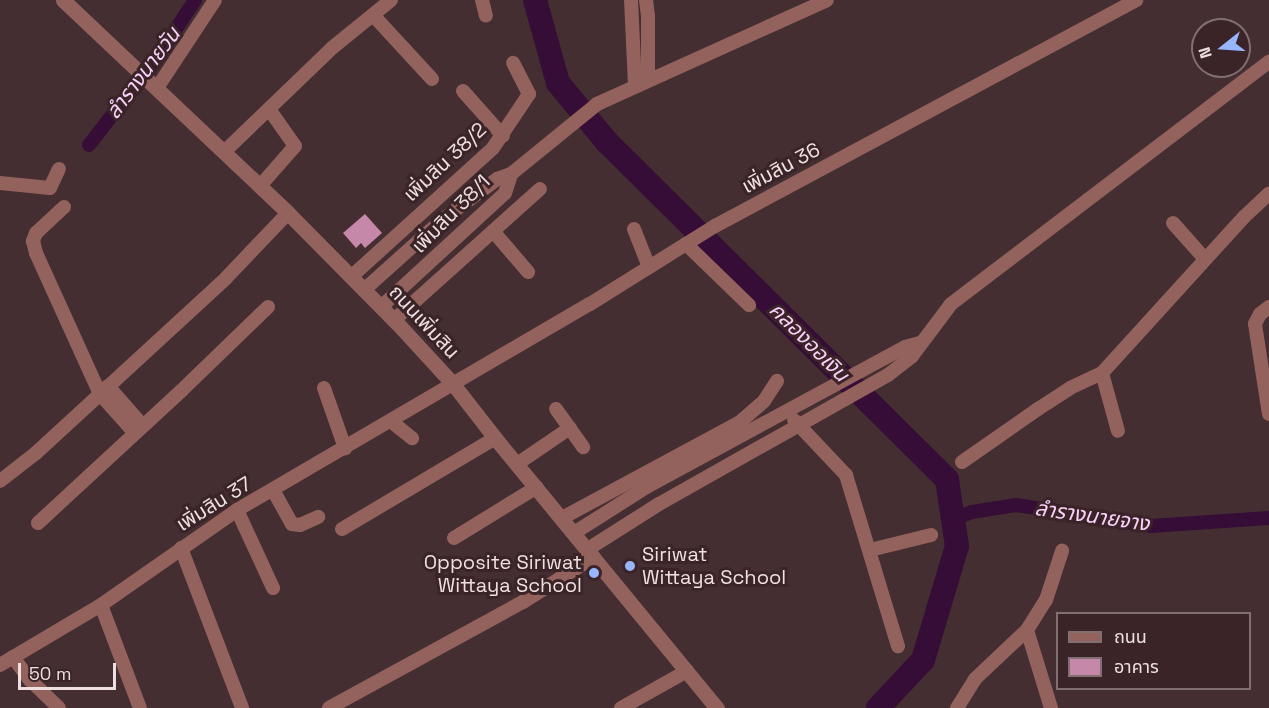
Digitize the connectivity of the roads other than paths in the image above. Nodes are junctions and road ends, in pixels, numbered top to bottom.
1 (63, 0) edge
2 (215, 0) edge
3 (391, 0) edge
4 (482, 0) edge
5 (631, 0) edge
6 (646, 0) edge
7 (826, 0) edge
8 (1136, 0) edge
9 (373, 15) junction
10 (486, 16) dead end
11 (1269, 62) edge
12 (513, 63) dead end
13 (432, 79) dead end
14 (148, 80) junction
15 (642, 83) junction
16 (463, 91) dead end
17 (269, 109) junction
18 (503, 136) junction
19 (224, 152) junction
20 (59, 169) dead end
21 (511, 174) junction
22 (0, 183) edge
23 (260, 186) junction
24 (540, 189) dead end
25 (1269, 194) edge
26 (465, 203) junction
27 (63, 207) dead end
28 (288, 213) junction
29 (477, 219) junction
30 (1173, 223) dead end
31 (634, 229) dead end
32 (493, 231) junction
33 (688, 243) junction
34 (1205, 259) junction
35 (649, 267) junction
36 (528, 272) dead end
37 (352, 276) junction
38 (365, 289) junction
39 (749, 305) dead end
40 (268, 307) dead end
41 (381, 307) junction
42 (1269, 307) edge
43 (394, 320) junction
44 (920, 343) junction
45 (1102, 373) junction
46 (777, 381) dead end
47 (453, 384) junction
48 (324, 388) dead end
49 (104, 390) junction
50 (556, 409) dead end
51 (787, 411) junction
52 (1269, 414) edge
53 (392, 422) junction
54 (798, 426) junction
55 (570, 428) junction
56 (139, 430) junction
57 (1118, 431) dead end
58 (412, 438) dead end
59 (495, 438) junction
60 (583, 447) dead end
61 (345, 448) junction
62 (962, 462) dead end
63 (517, 464) junction
64 (0, 481) edge
65 (537, 487) junction
66 (273, 490) junction
67 (237, 510) junction
68 (318, 517) dead end
69 (562, 518) junction
70 (38, 523) dead end
71 (342, 529) dead end
72 (574, 533) junction
73 (931, 535) dead end
74 (454, 538) dead end
75 (181, 548) junction
76 (870, 550) junction
77 (1062, 551) dead end
78 (591, 553) junction
79 (273, 588) dead end
80 (101, 605) junction
81 (1027, 630) junction
82 (898, 646) dead end
83 (13, 657) junction
84 (0, 664) edge
85 (687, 671) junction
86 (59, 708) edge
87 (140, 708) edge
88 (242, 708) edge
89 (329, 708) edge
90 (621, 708) edge
91 (717, 708) edge
92 (957, 708) edge
93 (1050, 708) edge

1 - 14 street, ถนนเพิ่มสิน
2 - 14 street
3 - 9 street
4 - 10 street
5 - 15 street
6 - 15 street
7 - 15 street
8 - 33 street, เพิ่มสิน 36
9 - 13 street
9 - 17 street
11 - 44 street
12 - 18 street, เพิ่มสิน 38/2
14 - 19 street, ถนนเพิ่มสิน
15 - 21 street
16 - 18 street
17 - 19 street
17 - 23 street
18 - 37 street, เพิ่มสิน 38/2
19 - 23 street, ถนนเพิ่มสิน
20 - 22 street
21 - 26 street, เพิ่มสิน 38/1
21 - 29 street, เพิ่มสิน 38/1
23 - 28 street, ถนนเพิ่มสิน
24 - 32 street
25 - 34 street
26 - 29 street
26 - 38 street, เพิ่มสิน 38/1
27 - 49 street
28 - 37 street, ถนนเพิ่มสิน
28 - 49 street
29 - 41 street, เพิ่มสิน 38/1
30 - 34 street
31 - 35 street
32 - 36 street
32 - 43 street
33 - 35 street, เพิ่มสิน 36
33 - 39 street
34 - 45 street
35 - 47 street, เพิ่มสิน 36
37 - 38 street, ถนนเพิ่มสิน
38 - 41 street, ถนนเพิ่มสิน
40 - 56 street
41 - 43 street, ถนนเพิ่มสิน
42 - 52 street
43 - 47 street, ถนนเพิ่มสิน
44 - 51 street
44 - 54 street
45 - 57 street
45 - 62 street
46 - 69 street
47 - 53 street, เพิ่มสิน 37
47 - 59 street, ถนนเพิ่มสิน
48 - 61 street
49 - 56 street
49 - 64 street
50 - 55 street
51 - 54 street
51 - 72 street
53 - 58 street
53 - 61 street, เพิ่มสิน 37
54 - 76 street
54 - 78 street
55 - 60 street
55 - 63 street
56 - 70 street
59 - 63 street, ถนนเพิ่มสิน
59 - 71 street
61 - 66 street, เพิ่มสิน 37
63 - 65 street, ถนนเพิ่มสิน
65 - 69 street, ถนนเพิ่มสิน
65 - 74 street
66 - 67 street, เพิ่มสิน 37
66 - 68 street
67 - 75 street, เพิ่มสิน 37
67 - 79 street
69 - 72 street, ถนนเพิ่มสิน
72 - 78 street, ถนนเพิ่มสิน
73 - 76 street
75 - 80 street, เพิ่มสิน 37
75 - 88 street
76 - 82 street
77 - 81 street
78 - 85 street, ถนนเพิ่มสิน
78 - 89 street
80 - 83 street, เพิ่มสิน 37
80 - 87 street
81 - 92 street
81 - 93 street
83 - 84 street, เพิ่มสิน 37
83 - 86 street
85 - 90 street
85 - 91 street, ถนนเพิ่มสิน

